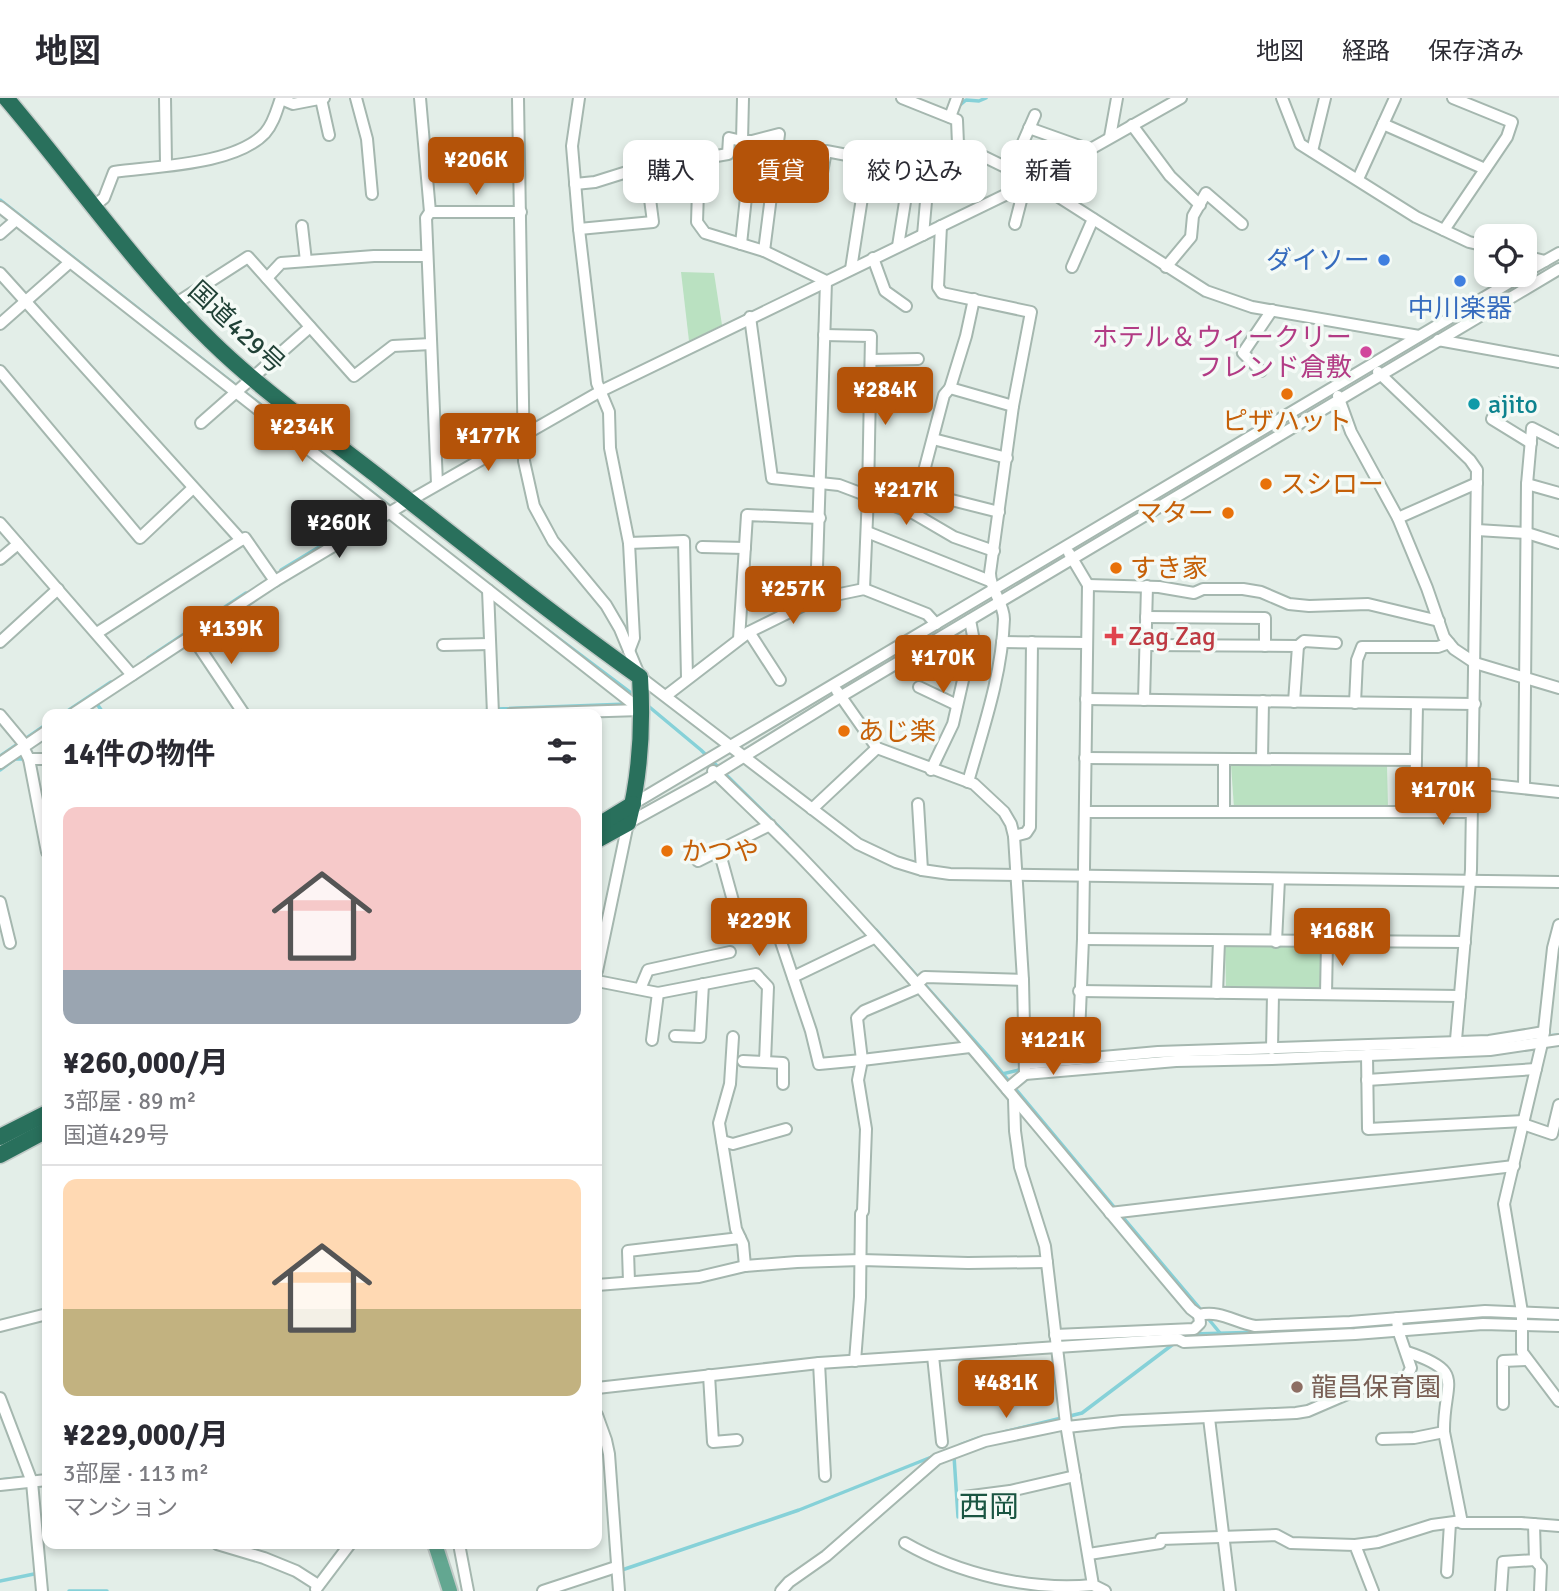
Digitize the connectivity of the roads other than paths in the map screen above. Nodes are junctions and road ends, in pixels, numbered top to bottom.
1 (164, 98) edge
2 (281, 98) edge
3 (323, 98) edge
4 (356, 98) edge
5 (420, 98) edge
6 (518, 98) edge
7 (579, 98) edge
8 (743, 98) edge
9 (902, 98) edge
10 (957, 98) edge
11 (1117, 98) edge
12 (1181, 98) edge
13 (1282, 98) edge
14 (1325, 98) edge
15 (1395, 98) edge
16 (1453, 98) edge
17 (9, 103) edge
18 (1035, 115) dead end
19 (950, 117) junction
20 (1383, 124) junction
21 (1132, 125) junction
22 (1029, 128) junction
23 (329, 135) dead end
24 (1110, 137) junction
25 (741, 140) edge
26 (747, 140) edge
27 (752, 140) edge
28 (778, 140) edge
29 (1024, 140) edge
30 (1063, 140) edge
31 (1097, 144) edge
32 (1312, 151) junction
33 (829, 152) edge
34 (166, 164) junction
35 (1001, 168) edge
36 (1485, 169) junction
37 (623, 173) edge
38 (1357, 179) junction
39 (575, 184) junction
40 (373, 194) dead end
41 (1001, 197) edge
42 (651, 203) edge
43 (743, 203) edge
44 (770, 203) edge
45 (905, 203) edge
46 (926, 203) edge
47 (1022, 203) edge
48 (1065, 203) edge
49 (1200, 205) junction
50 (94, 206) junction
51 (0, 207) edge
52 (430, 212) junction
53 (521, 212) junction
54 (1093, 219) junction
55 (16, 220) junction
56 (1015, 224) dead end
57 (1242, 224) dead end
58 (302, 226) dead end
59 (941, 226) junction
60 (579, 229) junction
61 (1444, 230) junction
62 (0, 234) edge
63 (923, 235) junction
64 (1474, 243) edge
65 (741, 244) junction
66 (898, 246) junction
67 (764, 251) junction
68 (1559, 253) edge
69 (427, 256) junction
70 (873, 258) junction
71 (1537, 259) edge
72 (306, 261) junction
73 (1545, 261) junction
74 (69, 263) junction
75 (1537, 266) edge
76 (1072, 267) dead end
77 (1166, 267) junction
78 (851, 269) junction
79 (1559, 269) edge
80 (0, 273) edge
81 (267, 278) junction
82 (827, 281) junction
83 (1501, 287) edge
84 (974, 299) junction
85 (25, 303) junction
86 (175, 304) junction
87 (906, 306) dead end
88 (1272, 310) junction
89 (750, 317) junction
90 (0, 324) edge
91 (310, 327) junction
92 (824, 335) junction
93 (1417, 336) junction
94 (1438, 340) junction
95 (431, 344) junction
96 (918, 359) dead end
97 (871, 360) junction
98 (1559, 362) edge
99 (1370, 365) junction
100 (1261, 370) dead end
101 (0, 372) edge
102 (1381, 375) junction
103 (242, 385) junction
104 (1335, 385) junction
105 (950, 388) junction
106 (601, 391) junction
107 (1339, 400) junction
108 (1501, 403) dead end
109 (1013, 405) junction
110 (201, 423) dead end
111 (524, 435) junction
112 (933, 439) junction
113 (1559, 442) edge
114 (1531, 443) junction
115 (1007, 458) junction
116 (1477, 483) junction
117 (437, 484) junction
118 (821, 484) junction
119 (1527, 484) junction
120 (193, 488) junction
121 (920, 492) junction
122 (1559, 493) edge
123 (868, 495) junction
124 (396, 508) junction
125 (999, 512) junction
126 (913, 513) junction
127 (820, 518) junction
128 (1398, 518) junction
129 (0, 523) edge
130 (1477, 530) junction
131 (867, 532) junction
132 (1527, 533) junction
133 (241, 540) junction
134 (629, 543) junction
135 (1559, 543) edge
136 (18, 544) junction
137 (702, 547) dead end
138 (1066, 547) junction
139 (745, 548) junction
140 (994, 551) junction
141 (1073, 558) junction
142 (0, 559) edge
143 (275, 580) junction
144 (1088, 585) junction
145 (992, 586) junction
146 (1147, 586) junction
147 (58, 589) junction
148 (864, 589) junction
149 (488, 590) junction
150 (816, 599) junction
151 (999, 602) junction
152 (1146, 617) junction
153 (970, 620) junction
154 (1439, 621) junction
155 (936, 624) junction
156 (97, 634) junction
157 (191, 635) junction
158 (744, 636) junction
159 (0, 642) edge
160 (1002, 642) junction
161 (1032, 642) junction
162 (1087, 643) junction
163 (1336, 643) dead end
164 (1449, 643) junction
165 (490, 644) junction
166 (443, 645) dead end
167 (1145, 645) junction
168 (1265, 646) junction
169 (1298, 646) junction
170 (624, 655) junction
171 (1475, 663) junction
172 (132, 674) junction
173 (640, 677) junction
174 (687, 678) junction
175 (1525, 678) junction
176 (780, 680) dead end
177 (834, 686) junction
178 (919, 687) dead end
179 (1559, 688) edge
180 (667, 695) junction
181 (840, 697) junction
182 (1086, 699) junction
183 (1144, 700) junction
184 (1263, 701) junction
185 (1294, 702) junction
186 (1355, 703) junction
187 (641, 704) junction
188 (1475, 704) junction
189 (957, 705) junction
190 (1417, 705) junction
191 (80, 709) edge
192 (241, 709) edge
193 (493, 709) edge
194 (576, 709) edge
195 (0, 715) edge
196 (42, 734) edge
197 (23, 744) junction
198 (732, 745) junction
199 (877, 748) junction
200 (745, 755) junction
201 (1085, 758) junction
202 (29, 759) junction
203 (42, 759) edge
204 (707, 759) junction
205 (1224, 759) junction
206 (1262, 759) junction
207 (1416, 760) junction
208 (0, 763) edge
209 (931, 770) junction
210 (720, 771) junction
211 (968, 782) junction
212 (1474, 783) junction
213 (1524, 788) junction
214 (1559, 792) edge
215 (633, 804) junction
216 (918, 804) dead end
217 (812, 809) junction
218 (1415, 811) junction
219 (1085, 812) junction
220 (1224, 812) junction
221 (1471, 812) junction
222 (602, 823) edge
223 (628, 823) junction
224 (769, 825) junction
225 (42, 826) edge
226 (1014, 836) junction
227 (602, 837) edge
228 (719, 850) junction
229 (698, 861) dead end
230 (922, 870) junction
231 (1015, 876) junction
232 (1083, 876) junction
233 (1279, 879) junction
234 (1471, 881) junction
235 (1559, 882) edge
236 (0, 902) edge
237 (738, 919) dead end
238 (1559, 925) edge
239 (779, 936) dead end
240 (874, 938) junction
241 (1083, 939) junction
242 (1219, 941) junction
243 (1276, 942) junction
244 (1327, 942) junction
245 (1465, 942) junction
246 (10, 943) dead end
247 (602, 947) edge
248 (730, 952) dead end
249 (793, 977) junction
250 (1023, 980) junction
251 (602, 982) edge
252 (704, 984) junction
253 (919, 984) junction
254 (640, 989) junction
255 (1079, 991) junction
256 (658, 993) junction
257 (1217, 993) junction
258 (1273, 994) junction
259 (1326, 994) junction
260 (1460, 996) junction
261 (675, 1036) dead end
262 (1543, 1036) junction
263 (733, 1037) dead end
264 (652, 1040) dead end
265 (1559, 1040) edge
266 (1455, 1046) junction
267 (970, 1047) junction
268 (1272, 1049) junction
269 (1483, 1050) junction
270 (1367, 1055) junction
271 (1078, 1059) junction
272 (862, 1060) junction
273 (743, 1061) dead end
274 (765, 1062) junction
275 (1025, 1069) junction
276 (1536, 1069) junction
277 (1484, 1073) junction
278 (1367, 1080) junction
279 (783, 1084) dead end
280 (1010, 1086) junction
281 (1014, 1099) junction
282 (1559, 1105) edge
283 (42, 1116) edge
284 (1524, 1123) junction
285 (786, 1129) dead end
286 (42, 1133) edge
287 (0, 1138) edge
288 (722, 1141) junction
289 (0, 1155) edge
290 (1514, 1166) junction
291 (1115, 1213) junction
292 (740, 1238) junction
293 (861, 1260) junction
294 (1047, 1262) junction
295 (746, 1266) junction
296 (629, 1282) junction
297 (602, 1285) edge
298 (1202, 1314) junction
299 (1559, 1314) edge
300 (42, 1315) edge
301 (1522, 1319) junction
302 (1398, 1325) junction
303 (0, 1326) edge
304 (1559, 1326) edge
305 (1194, 1335) junction
306 (1056, 1342) junction
307 (1407, 1352) junction
308 (933, 1356) junction
309 (1526, 1360) junction
310 (855, 1361) junction
311 (819, 1363) junction
312 (709, 1375) junction
313 (602, 1387) edge
314 (0, 1398) edge
315 (1559, 1401) edge
316 (1503, 1404) dead end
317 (1209, 1418) junction
318 (1066, 1421) junction
319 (602, 1429) edge
320 (1444, 1432) junction
321 (1382, 1439) dead end
322 (737, 1440) dead end
323 (942, 1442) dead end
324 (825, 1476) dead end
325 (1075, 1476) junction
326 (31, 1478) junction
327 (42, 1479) edge
328 (0, 1485) edge
329 (964, 1497) dead end
330 (1456, 1522) junction
331 (1534, 1524) junction
332 (1559, 1527) edge
333 (1223, 1536) junction
334 (905, 1543) dead end
335 (1355, 1545) junction
336 (234, 1549) edge
337 (346, 1549) edge
338 (437, 1549) edge
339 (459, 1549) edge
340 (1089, 1554) junction
341 (1535, 1560) junction
342 (616, 1567) junction
343 (1447, 1573) dead end
344 (1093, 1585) junction
345 (316, 1588) edge
346 (1051, 1590) edge
347 (41, 1591) edge
348 (450, 1591) edge
349 (468, 1591) edge
350 (543, 1591) edge
351 (619, 1591) edge
352 (781, 1591) edge
353 (1105, 1591) edge
354 (1230, 1591) edge
355 (1373, 1591) edge
356 (1501, 1591) edge
357 (1540, 1591) edge

1 - 34 street
2 - 3 street
2 - 34 street
3 - 23 street
4 - 40 street
5 - 52 street
6 - 53 street
7 - 39 street
8 - 26 street
9 - 19 street
10 - 19 street
11 - 24 street
12 - 21 street
13 - 32 street
14 - 32 street
15 - 20 street
16 - 36 street
17 - 50 highway, 国道429号
18 - 22 street
19 - 35 street
20 - 36 street
20 - 38 street
21 - 24 street
21 - 49 street
22 - 29 street
22 - 30 street
24 - 31 street
25 - 65 street
27 - 28 street
32 - 38 street
33 - 78 street
34 - 50 street
36 - 61 street
37 - 39 street
38 - 61 street
39 - 60 street
41 - 59 street
42 - 60 street
43 - 65 street
44 - 67 street
45 - 66 street
46 - 63 street
47 - 56 street
48 - 54 street
49 - 57 street
49 - 77 street
50 - 86 highway, 国道429号
51 - 55 street
52 - 53 street
52 - 69 street
53 - 111 street
54 - 76 street
54 - 77 street
55 - 62 street
55 - 74 street
58 - 72 street
59 - 63 street
59 - 84 street
60 - 106 street
61 - 64 street
63 - 66 street
65 - 67 street
66 - 70 street
67 - 82 street
68 - 73 street
69 - 72 street
69 - 95 street
70 - 78 street
70 - 87 street
71 - 73 street
72 - 81 street
73 - 75 street
74 - 85 street
74 - 103 street
77 - 88 street
78 - 82 street
79 - 94 street
80 - 85 street
81 - 86 street
81 - 91 street
82 - 89 street
82 - 92 street
83 - 93 street
84 - 105 street
84 - 109 street
85 - 90 street
85 - 120 street
86 - 103 highway, 国道429号
88 - 93 street
88 - 100 street
89 - 106 street
89 - 118 street
91 - 95 street
91 - 103 street
92 - 97 street
92 - 118 street
93 - 94 street
93 - 99 street
94 - 98 street
94 - 102 street
95 - 117 street
96 - 97 street
97 - 123 street
99 - 102 street
99 - 104 street
101 - 120 street
102 - 107 street
102 - 116 street
103 - 110 street
103 - 124 highway, 国道429号
103 - 124 street
104 - 107 street
104 - 138 street
105 - 109 street
105 - 112 street
106 - 111 street
106 - 134 street
107 - 128 street
107 - 141 street
108 - 114 street
109 - 115 street
111 - 117 street
111 - 170 street
112 - 115 street
112 - 121 street
113 - 114 street
114 - 119 street
115 - 125 street
116 - 128 street
116 - 130 street
117 - 124 street
118 - 123 street
118 - 127 street
119 - 122 street
119 - 132 street
120 - 133 street
121 - 125 street
121 - 126 street
123 - 126 street
123 - 131 street
124 - 143 street
124 - 149 street
124 - 170 highway, 国道429号
125 - 140 street
126 - 140 street
127 - 139 street
127 - 150 street
128 - 154 street
129 - 136 street
130 - 132 street
130 - 171 street
131 - 145 street
131 - 148 street
132 - 135 street
132 - 175 street
133 - 143 street
133 - 156 street
134 - 170 street
134 - 174 street
136 - 142 street
136 - 147 street
137 - 139 street
138 - 141 street
138 - 145 street
139 - 158 street
140 - 145 street
141 - 144 street
141 - 151 street
143 - 157 street
144 - 146 street
144 - 162 street
145 - 151 street
145 - 155 street
146 - 152 street
146 - 154 street
147 - 156 street
147 - 159 street
148 - 150 street
148 - 155 street
149 - 165 street
149 - 187 street
150 - 158 street
151 - 153 street
151 - 160 street
152 - 167 street
152 - 168 street
153 - 181 street
153 - 189 street
154 - 164 street
155 - 177 street
156 - 172 street
157 - 172 street
157 - 192 street
158 - 174 street
158 - 176 street
160 - 161 street
160 - 211 street
161 - 162 street
161 - 226 street
162 - 182 street
163 - 169 street
164 - 171 street
164 - 186 street
165 - 166 street
165 - 193 street
167 - 168 street
167 - 183 street
168 - 169 street
169 - 185 street
170 - 173 highway, 国道429号
171 - 175 street
171 - 188 street
172 - 191 street
173 - 180 street
173 - 187 highway
174 - 180 street
175 - 179 street
175 - 213 street
177 - 181 street
177 - 198 street
178 - 189 street
180 - 198 street
181 - 199 street
181 - 200 street
182 - 183 street
182 - 201 street
183 - 184 street
184 - 185 street
184 - 206 street
185 - 186 street
186 - 190 street
187 - 194 street
187 - 215 highway
188 - 190 street
188 - 212 street
189 - 209 street
190 - 207 street
195 - 197 street
196 - 197 street
197 - 202 street
197 - 208 street
198 - 200 street
198 - 204 street
199 - 209 street
199 - 217 street
200 - 210 street
200 - 217 street
201 - 205 street
201 - 219 street
202 - 203 street
202 - 225 street
204 - 210 street
204 - 215 street
205 - 206 street
205 - 220 street
206 - 207 street
207 - 218 street
209 - 211 street
210 - 223 street
210 - 224 street
211 - 226 street
212 - 213 street
212 - 221 street
213 - 214 street
215 - 222 highway
215 - 223 highway
216 - 230 street
217 - 230 street
218 - 220 street
218 - 221 street
219 - 220 street
219 - 232 street
221 - 234 street
223 - 227 highway
223 - 247 street
224 - 228 street
224 - 240 street
226 - 231 street
228 - 229 street
228 - 237 street
230 - 231 street
231 - 232 street
231 - 250 street
232 - 233 street
232 - 241 street
233 - 234 street
233 - 243 street
234 - 235 street
234 - 245 street
236 - 246 street
238 - 262 street
239 - 249 street
240 - 249 street
240 - 253 street
241 - 242 street
241 - 255 street
242 - 243 street
242 - 257 street
243 - 244 street
244 - 245 street
244 - 259 street
245 - 260 street
248 - 254 street
249 - 272 street
250 - 253 street
250 - 275 street
251 - 254 street
252 - 256 street
252 - 261 street
252 - 274 street
253 - 267 street
253 - 272 street
254 - 256 street
255 - 257 street
255 - 271 street
256 - 264 street
257 - 258 street
258 - 259 street
258 - 268 street
259 - 260 street
260 - 266 street
262 - 265 street
262 - 266 street
262 - 269 street
262 - 276 street
263 - 288 street
266 - 268 street
266 - 269 street
266 - 270 street
267 - 272 street
267 - 280 street
268 - 271 street
269 - 277 street
270 - 275 street
270 - 278 street
271 - 275 street
272 - 293 street
273 - 274 street
274 - 279 street
275 - 280 street
276 - 277 street
276 - 284 street
277 - 278 street
278 - 284 street
280 - 281 street
281 - 291 street
281 - 294 street
282 - 284 street
283 - 287 highway
284 - 290 street
285 - 288 street
286 - 289 highway
288 - 292 street
290 - 291 street
290 - 301 street
291 - 298 street
292 - 295 street
292 - 296 street
293 - 294 street
293 - 295 street
293 - 310 street
294 - 306 street
295 - 296 street
296 - 297 street
298 - 302 street
298 - 305 street
299 - 301 street
300 - 303 street
301 - 302 street
301 - 304 street
301 - 309 street
302 - 305 street
302 - 307 street
305 - 306 street
305 - 306 street
306 - 308 street
306 - 318 street
307 - 317 street
307 - 320 street
308 - 310 street
308 - 323 street
309 - 315 street
309 - 316 street
310 - 311 street
311 - 312 street
311 - 324 street
312 - 313 street
312 - 322 street
314 - 326 street
317 - 318 street
317 - 333 street
318 - 325 street
318 - 352 street
319 - 342 street
320 - 321 street
320 - 330 street
325 - 329 street
325 - 340 street
326 - 327 street
326 - 328 street
326 - 347 street
330 - 331 street
330 - 335 street
330 - 343 street
331 - 332 street
331 - 341 street
333 - 335 street
333 - 340 street
333 - 354 street
334 - 346 street
335 - 355 street
336 - 345 street
337 - 345 street
338 - 348 main road
339 - 349 street
340 - 344 street
341 - 356 street
341 - 357 street
342 - 350 street
342 - 351 street
344 - 346 street
344 - 353 street

